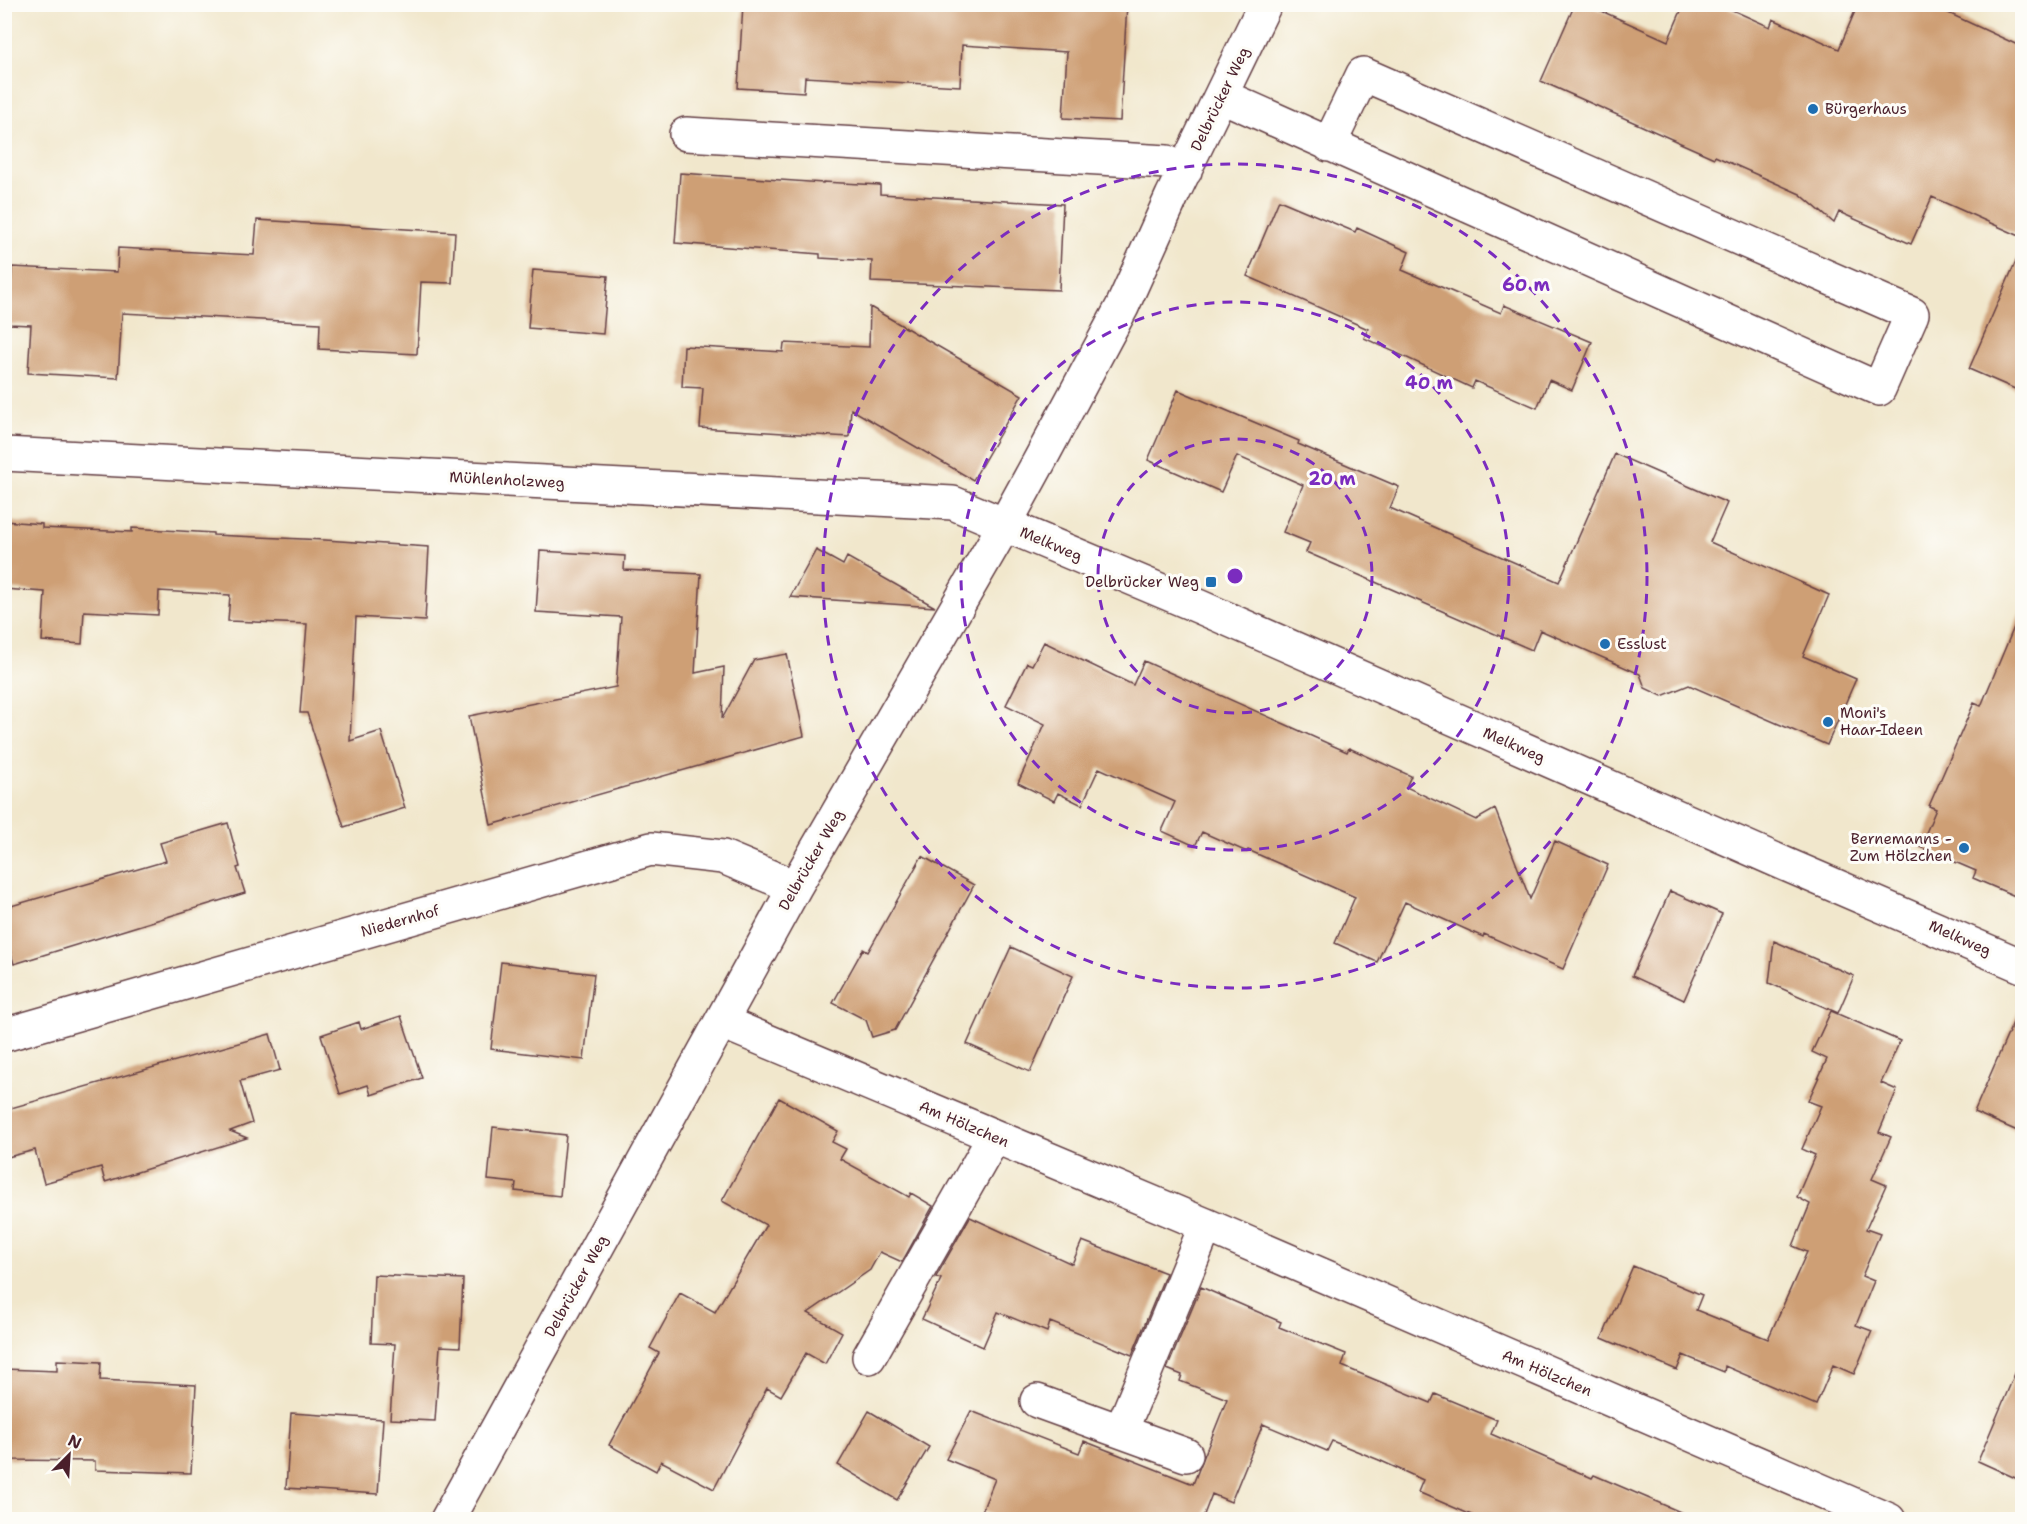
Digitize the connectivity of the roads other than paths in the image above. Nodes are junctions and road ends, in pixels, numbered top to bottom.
1 (1265, 4) edge
2 (1222, 96) junction
3 (686, 134) dead end
4 (1329, 145) junction
5 (1185, 171) junction
6 (4, 454) edge
7 (1005, 524) junction
8 (795, 887) junction
9 (2022, 966) edge
10 (722, 1022) junction
11 (4, 1035) edge
12 (994, 1137) junction
13 (1206, 1225) junction
14 (869, 1357) dead end
15 (1037, 1401) dead end
16 (1121, 1431) junction
17 (1186, 1455) dead end
18 (447, 1520) edge
19 (1889, 1520) edge

1 - 2 street, Delbrücker Weg
2 - 4 street
2 - 5 street, Delbrücker Weg
3 - 5 street
4 - 4 street
5 - 7 street, Delbrücker Weg
6 - 7 street, Mühlenholzweg
7 - 8 street, Delbrücker Weg
7 - 9 street, Melkweg
8 - 10 street, Delbrücker Weg
8 - 11 street, Niedernhof
10 - 12 street, Am Hölzchen
10 - 18 street, Delbrücker Weg
12 - 13 street, Am Hölzchen
12 - 14 street
13 - 16 street
13 - 19 street, Am Hölzchen
15 - 16 street
16 - 17 street

